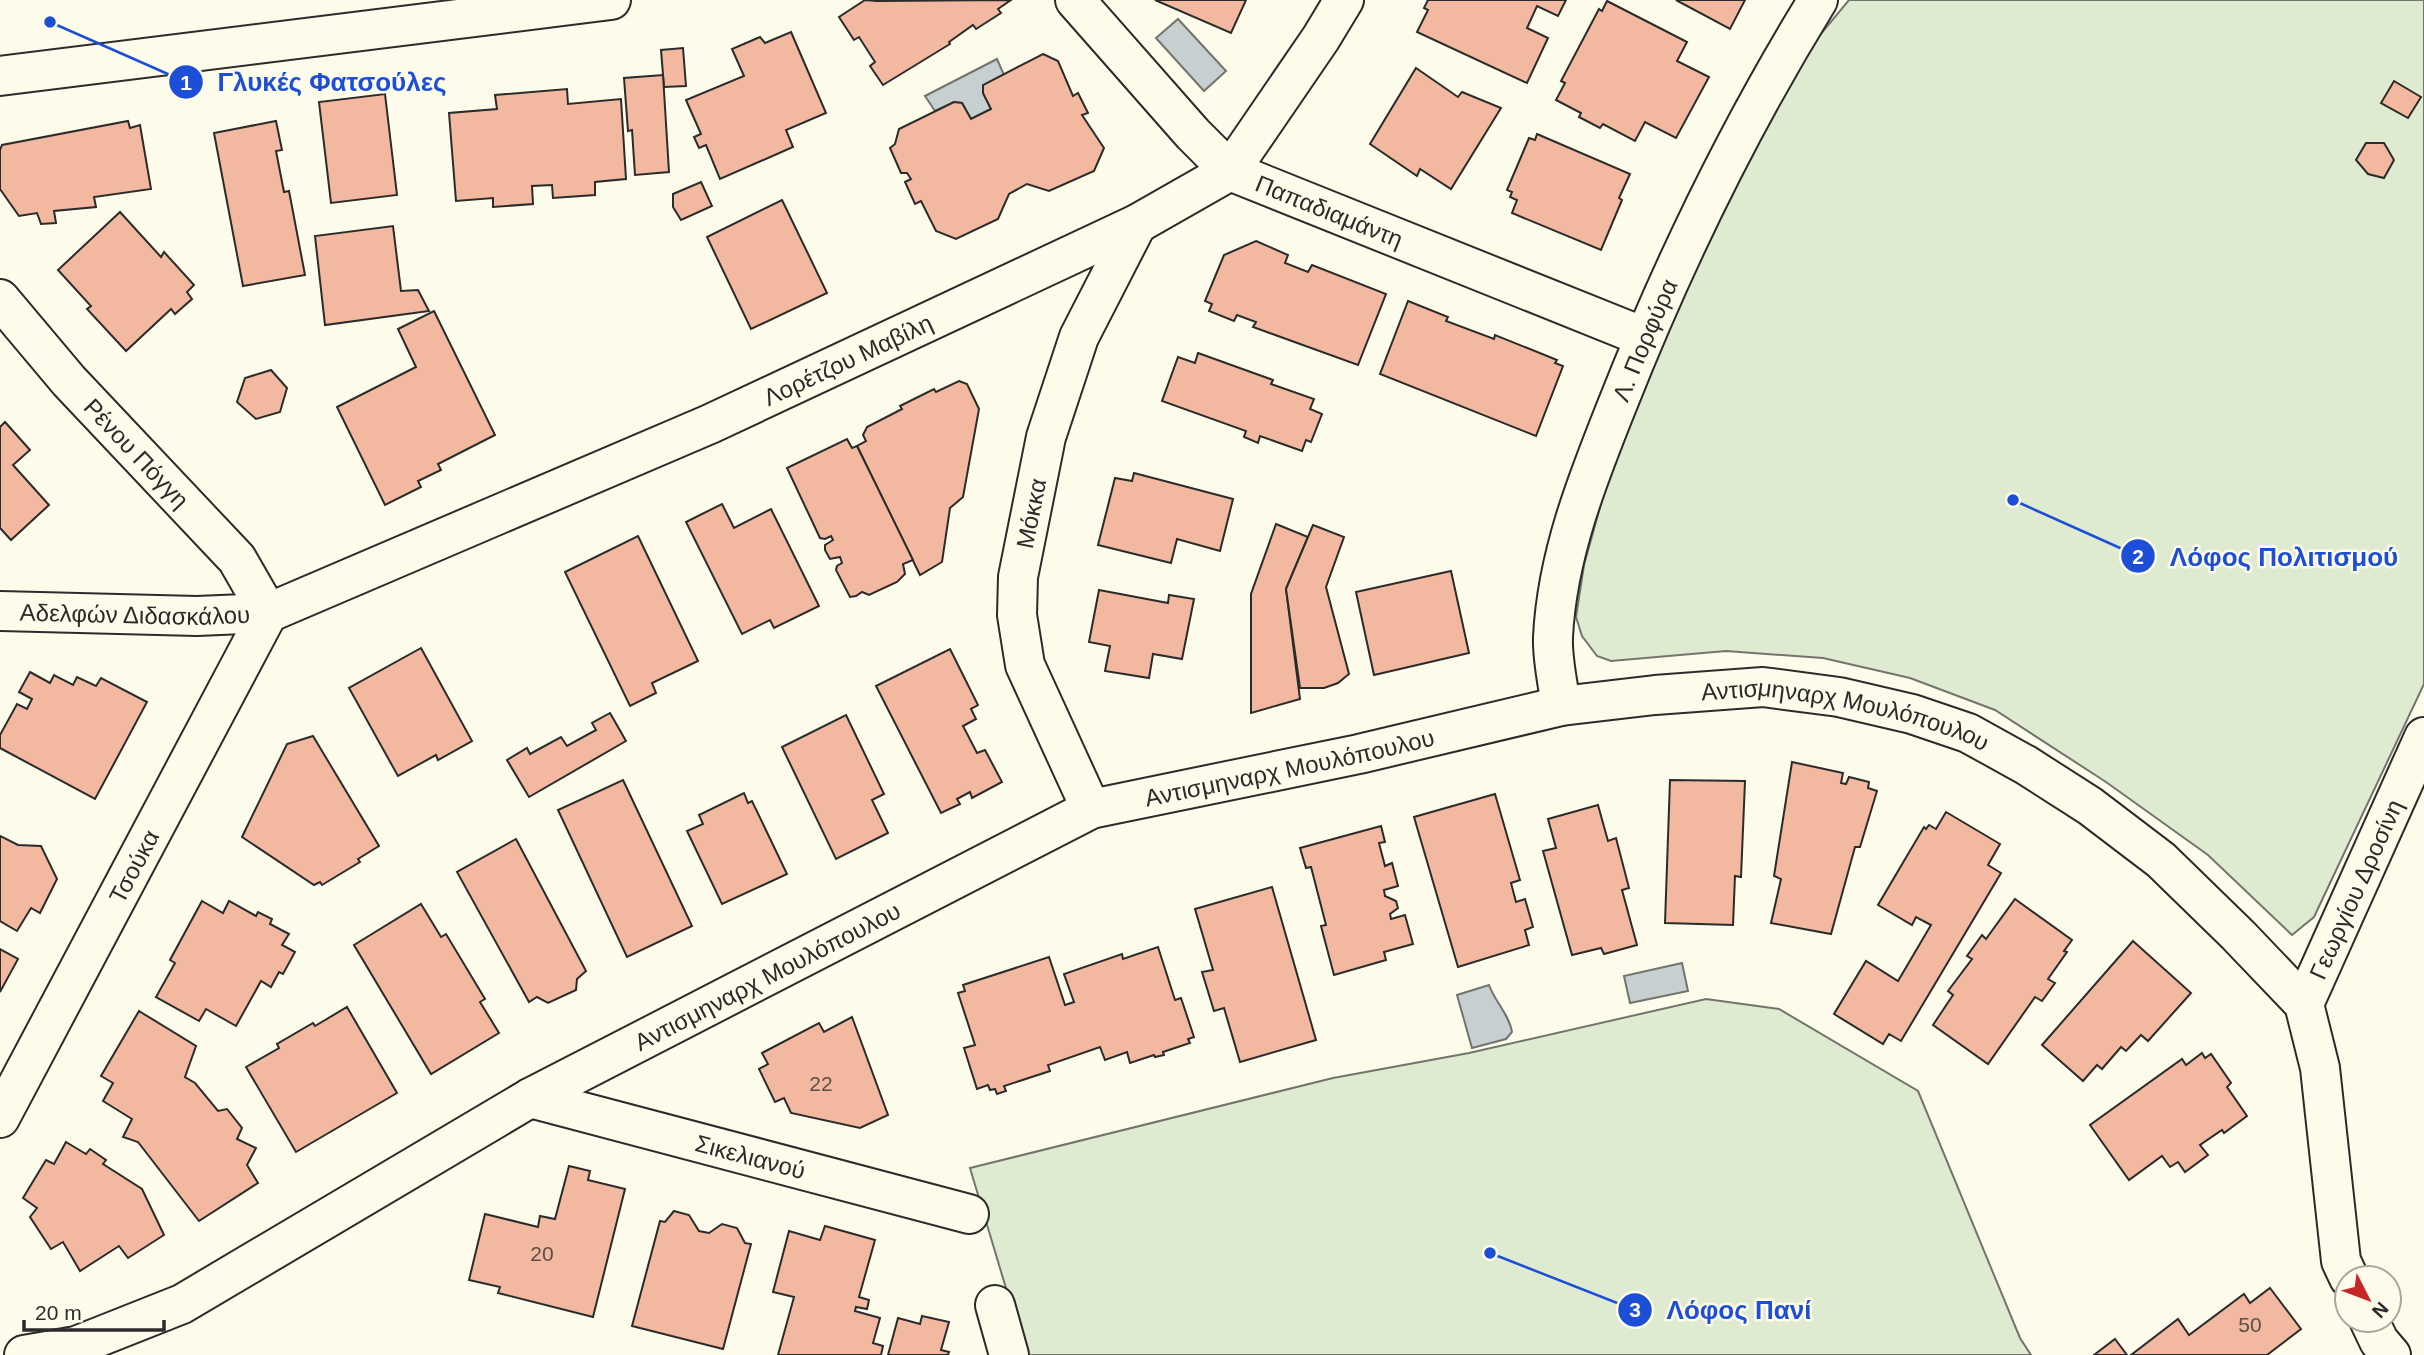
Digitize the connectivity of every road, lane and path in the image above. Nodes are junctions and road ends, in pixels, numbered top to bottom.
1 (611, 0) edge
2 (1075, 0) edge
3 (1343, 0) edge
4 (1818, 0) edge
5 (0, 76) edge
6 (1230, 171) junction
7 (1137, 224) junction
8 (0, 299) edge
9 (1644, 337) junction
10 (0, 611) edge
11 (268, 613) junction
12 (1561, 706) junction
13 (2424, 737) edge
14 (1091, 809) junction
15 (2304, 1004) junction
16 (530, 1098) junction
17 (0, 1118) edge
18 (969, 1214) dead end
19 (2342, 1264) edge
20 (995, 1305) dead end
21 (2376, 1334) edge
22 (24, 1355) edge
23 (1009, 1355) edge
24 (2391, 1355) edge

1 - 5 street
2 - 6 street, Παπαδιαμάντη
3 - 6 street, Λορέτζου Μαβίλη
4 - 9 street, Λ. Πορφύρα
6 - 7 street, Λορέτζου Μαβίλη
6 - 9 street, Παπαδιαμάντη
7 - 11 street, Λορέτζου Μαβίλη
7 - 14 street, Μόκκα
8 - 11 street, Ρένου Πόγγη
9 - 12 street, Λ. Πορφύρα
10 - 11 street, Αδελφών Διδασκάλου
11 - 17 street, Τσούκα
12 - 14 street, Αντισμηναρχ Μουλόπουλου
12 - 15 street, Αντισμηναρχ Μουλόπουλου
13 - 15 street, Γεωργίου Δροσίνη
14 - 16 street, Αντισμηναρχ Μουλόπουλου
15 - 19 street
16 - 18 street, Σικελιανού
16 - 22 street, Αντισμηναρχ Μουλόπουλου
20 - 23 street
21 - 24 street

